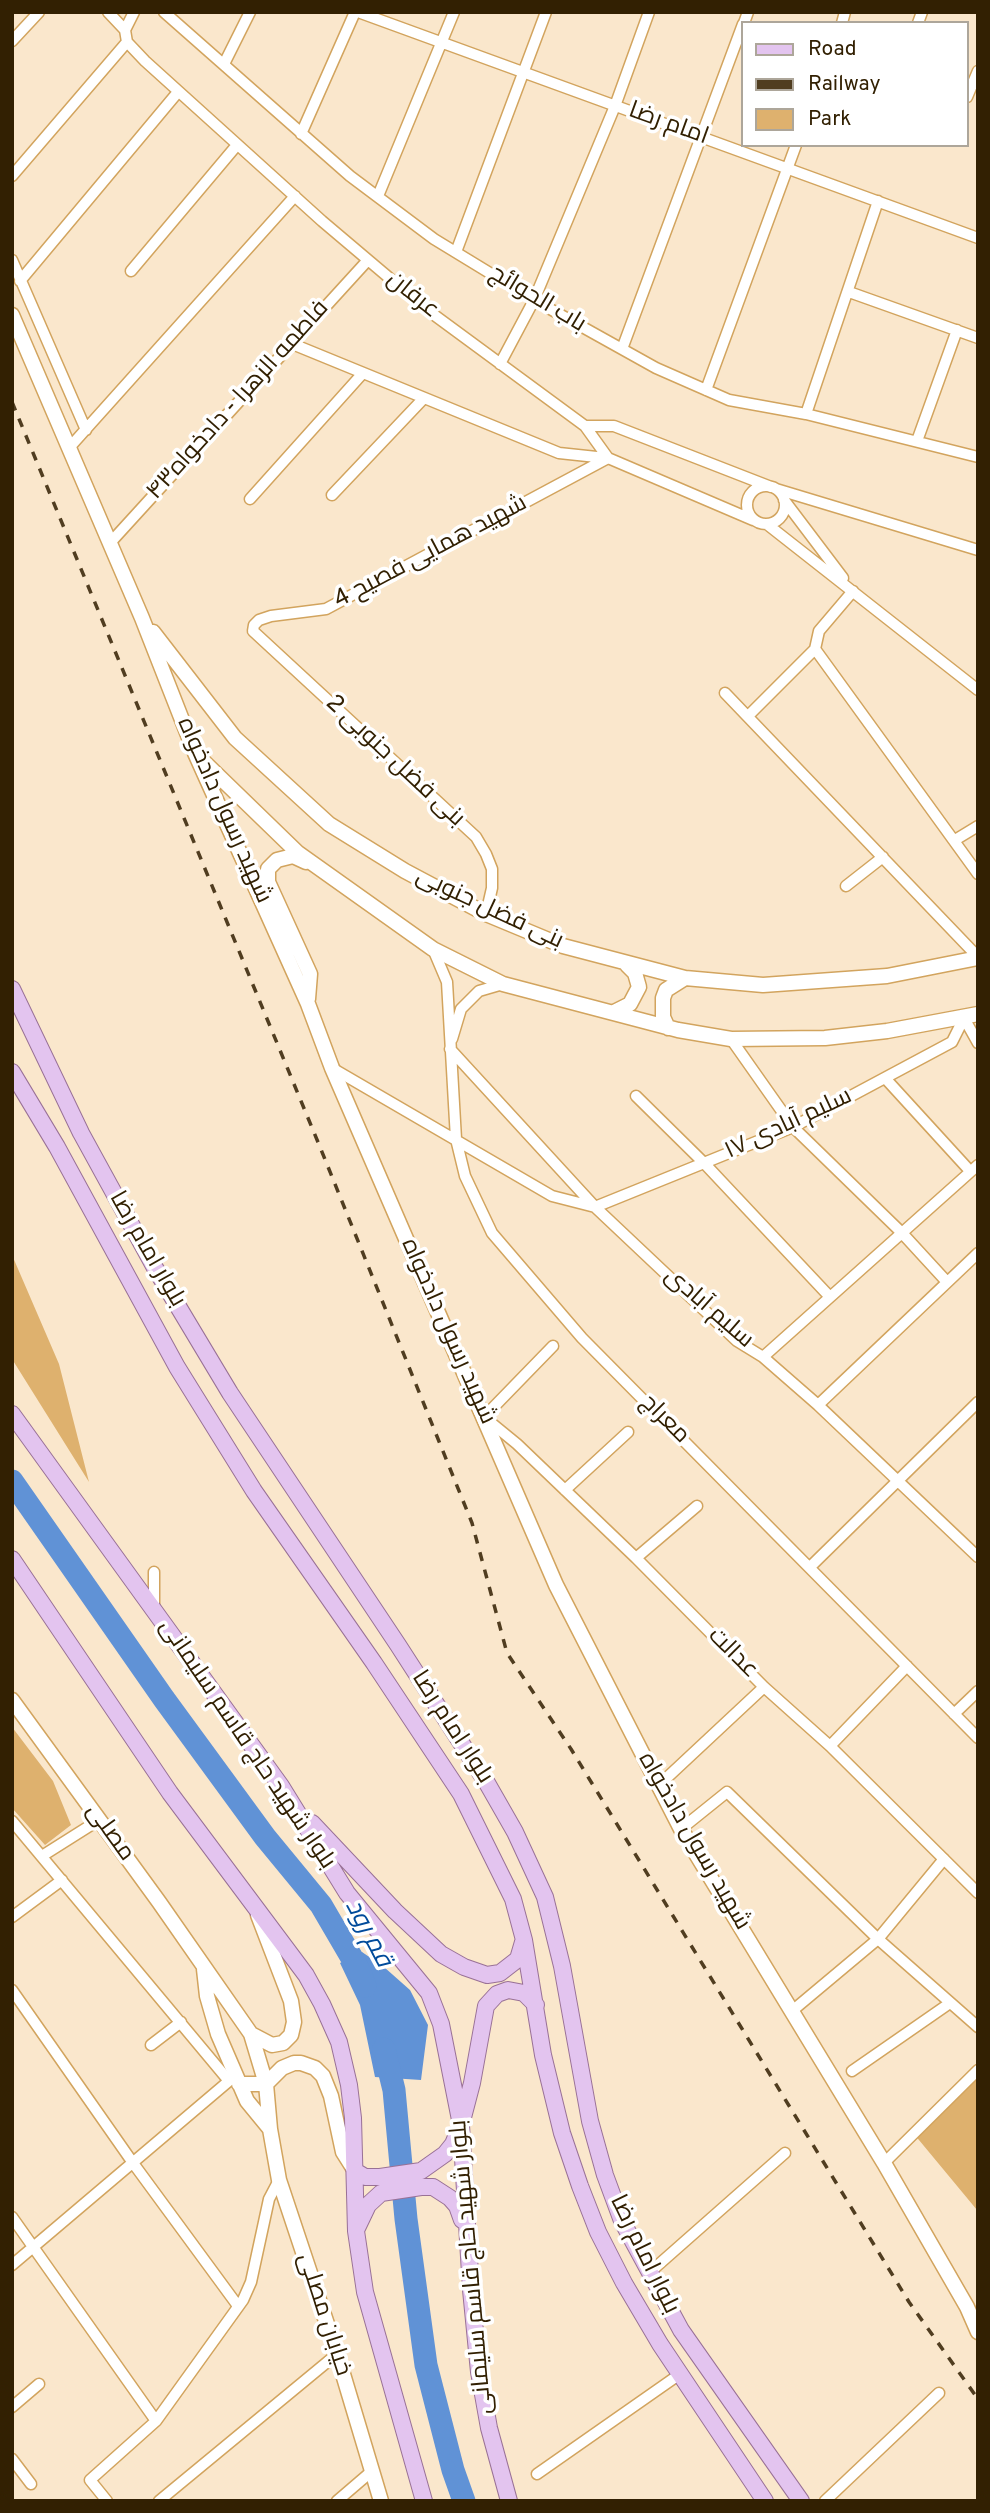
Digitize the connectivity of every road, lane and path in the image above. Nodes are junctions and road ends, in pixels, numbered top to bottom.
1 (38, 12) edge
2 (108, 12) edge
3 (134, 12) edge
4 (164, 12) edge
5 (357, 12) edge
6 (454, 12) edge
7 (546, 12) edge
8 (649, 12) edge
9 (247, 17) edge
10 (741, 29) edge
11 (125, 30) junction
12 (12, 41) edge
13 (128, 42) junction
14 (443, 43) junction
15 (224, 64) junction
16 (978, 71) edge
17 (524, 72) junction
18 (969, 92) edge
19 (178, 93) junction
20 (615, 106) junction
21 (302, 134) junction
22 (702, 137) junction
23 (237, 145) junction
24 (795, 147) edge
25 (788, 168) junction
26 (12, 176) edge
27 (295, 196) junction
28 (378, 196) junction
29 (878, 201) junction
30 (978, 237) edge
31 (456, 251) junction
32 (12, 260) edge
33 (368, 260) junction
34 (131, 271) dead end
35 (20, 281) junction
36 (849, 292) junction
37 (534, 300) junction
38 (12, 315) edge
39 (957, 330) junction
40 (978, 338) edge
41 (290, 342) junction
42 (622, 349) junction
43 (500, 364) junction
44 (363, 373) junction
45 (706, 390) junction
46 (424, 398) junction
47 (806, 414) junction
48 (585, 426) junction
49 (86, 430) junction
50 (916, 441) junction
51 (69, 448) junction
52 (978, 457) edge
53 (608, 458) junction
54 (774, 488) junction
55 (332, 495) dead end
56 (250, 499) dead end
57 (784, 500) junction
58 (753, 520) junction
59 (768, 525) junction
60 (110, 543) junction
61 (978, 550) edge
62 (853, 591) junction
63 (142, 618) junction
64 (253, 631) joint
65 (815, 649) junction
66 (978, 690) edge
67 (725, 693) dead end
68 (748, 716) junction
69 (195, 753) junction
70 (978, 826) edge
71 (955, 841) junction
72 (883, 857) junction
73 (314, 865) junction
74 (978, 874) edge
75 (846, 886) dead end
76 (486, 914) junction
77 (433, 949) junction
78 (978, 958) edge
79 (626, 964) junction
80 (685, 978) junction
81 (503, 984) junction
82 (12, 989) edge
83 (308, 1004) junction
84 (614, 1012) junction
85 (971, 1016) edge
86 (668, 1028) junction
87 (731, 1039) junction
88 (978, 1043) edge
89 (450, 1049) junction
90 (332, 1068) junction
91 (12, 1072) edge
92 (885, 1079) junction
93 (636, 1096) dead end
94 (793, 1127) junction
95 (456, 1139) junction
96 (705, 1164) junction
97 (974, 1168) edge
98 (595, 1207) junction
99 (902, 1233) junction
100 (978, 1253) edge
101 (947, 1282) junction
102 (830, 1297) junction
103 (553, 1346) dead end
104 (764, 1357) junction
105 (978, 1402) edge
106 (818, 1405) junction
107 (12, 1414) edge
108 (484, 1417) junction
109 (628, 1432) dead end
110 (897, 1482) junction
111 (565, 1490) junction
112 (697, 1506) dead end
113 (978, 1557) edge
114 (636, 1558) junction
115 (12, 1559) edge
116 (810, 1567) junction
117 (154, 1572) dead end
118 (154, 1611) junction
119 (907, 1666) junction
120 (764, 1687) junction
121 (978, 1691) edge
122 (12, 1700) edge
123 (954, 1714) junction
124 (978, 1738) edge
125 (830, 1746) junction
126 (659, 1786) junction
127 (287, 1797) junction
128 (99, 1820) junction
129 (12, 1821) edge
130 (681, 1829) junction
131 (41, 1856) junction
132 (944, 1859) junction
133 (62, 1880) junction
134 (978, 1893) edge
135 (253, 1904) junction
136 (12, 1917) edge
137 (878, 1939) junction
138 (524, 1940) junction
139 (204, 1967) junction
140 (12, 1990) edge
141 (950, 2003) junction
142 (536, 2006) junction
143 (792, 2011) junction
144 (180, 2022) junction
145 (978, 2027) edge
146 (251, 2034) junction
147 (150, 2045) dead end
148 (978, 2070) edge
149 (852, 2071) dead end
150 (234, 2083) junction
151 (267, 2084) junction
152 (461, 2125) junction
153 (270, 2129) junction
154 (785, 2153) dead end
155 (134, 2163) junction
156 (884, 2163) junction
157 (355, 2171) junction
158 (421, 2179) junction
159 (279, 2180) junction
160 (381, 2185) junction
161 (12, 2217) edge
162 (356, 2231) junction
163 (468, 2239) junction
164 (33, 2247) junction
165 (12, 2265) edge
166 (649, 2273) junction
167 (238, 2306) junction
168 (967, 2307) junction
169 (978, 2318) edge
170 (978, 2332) edge
171 (337, 2354) junction
172 (680, 2374) junction
173 (39, 2384) dead end
174 (939, 2393) dead end
175 (12, 2407) edge
176 (156, 2421) junction
177 (12, 2459) edge
178 (372, 2471) junction
179 (537, 2474) dead end
180 (31, 2484) dead end
181 (107, 2501) edge
182 (159, 2501) edge
183 (337, 2501) edge
184 (381, 2501) edge
185 (424, 2501) edge
186 (509, 2501) edge
187 (765, 2501) edge
188 (801, 2501) edge
189 (825, 2501) edge

1 - 12 street
2 - 11 street
3 - 11 street
4 - 15 street, باب الحوائج
5 - 14 street, امام رضا
5 - 21 street
6 - 14 street
7 - 17 street
8 - 20 street
9 - 15 street
10 - 22 street
11 - 13 street
13 - 19 street, عرفان
13 - 26 street
14 - 17 street, امام رضا
14 - 28 street
15 - 21 street, باب الحوائج
16 - 18 street
17 - 20 street, امام رضا
17 - 31 street
19 - 23 street, عرفان
19 - 35 street
20 - 22 street, امام رضا
20 - 37 street
21 - 28 street, باب الحوائج
22 - 25 street, امام رضا
22 - 42 street
23 - 27 street, عرفان
23 - 34 street
24 - 25 street
25 - 29 street, امام رضا
25 - 45 street
27 - 33 street, عرفان
27 - 49 street
28 - 31 street, باب الحوائج
29 - 30 street, امام رضا
29 - 36 street
31 - 37 street, باب الحوائج
32 - 35 street
33 - 41 street, فاطمه الزهرا - دادخواه۴۳
33 - 43 street, عرفان
35 - 49 street
36 - 39 street
36 - 47 street
37 - 42 street, باب الحوائج
37 - 43 street
38 - 51 main road, شهید رسول دادخواه
39 - 40 street
39 - 50 street
41 - 44 street
41 - 60 street, فاطمه الزهرا - دادخواه۴۳
42 - 45 street, باب الحوائج
43 - 48 street, عرفان
44 - 46 street
44 - 56 street
45 - 47 street, باب الحوائج
46 - 53 street
46 - 55 street
47 - 50 street, باب الحوائج
48 - 53 street
48 - 54 street
49 - 51 street
50 - 52 street, باب الحوائج
51 - 60 main road, شهید رسول دادخواه
53 - 58 street
53 - 64 street, شهید همایی فصیح 4
54 - 57 street
54 - 58 street
54 - 61 street
57 - 59 street
57 - 62 street
58 - 59 street
59 - 62 street
60 - 63 main road, شهید رسول دادخواه
62 - 65 street
62 - 66 street
63 - 69 main road, شهید رسول دادخواه
63 - 76 main road, بنی فضل جنوبی
64 - 76 street, بنی فضل جنوبی 2
65 - 68 street
65 - 71 street
67 - 68 street
68 - 72 street
69 - 73 main road
69 - 83 main road, شهید رسول دادخواه
70 - 71 street
71 - 74 street
72 - 75 street
72 - 78 street
73 - 77 main road
73 - 83 main road
76 - 79 main road, بنی فضل جنوبی
77 - 81 main road
77 - 89 street, معراج
78 - 80 main road, بنی فضل جنوبی
79 - 80 main road, بنی فضل جنوبی
79 - 84 main road
80 - 86 main road
81 - 84 main road
81 - 89 street, معراج
82 - 166 main road, بلوار امام رضا
83 - 90 main road, شهید رسول دادخواه
84 - 86 main road
85 - 87 main road
85 - 88 street
85 - 92 street, سلیم آبادی ۱۷
86 - 87 main road
87 - 94 street
89 - 95 street, معراج
89 - 98 street, سلیم آبادی
90 - 95 street
90 - 108 main road, شهید رسول دادخواه
91 - 138 main road, بلوار امام رضا
92 - 94 street, سلیم آبادی ۱۷
92 - 97 street
93 - 96 street
94 - 96 street, سلیم آبادی ۱۷
94 - 99 street
95 - 98 street
95 - 116 street, معراج
96 - 98 street, سلیم آبادی ۱۷
96 - 102 street
97 - 99 street
98 - 104 street, سلیم آبادی
99 - 101 street
99 - 102 street
100 - 101 street
101 - 106 street
102 - 104 street
103 - 108 street
104 - 106 street, سلیم آبادی
105 - 110 street
106 - 110 street, سلیم آبادی
107 - 118 main road, بلوار شهید حاج قاسم سلیمانی
108 - 111 street, عدالت
108 - 126 main road, شهید رسول دادخواه
109 - 111 street
110 - 113 street, سلیم آبادی
110 - 116 street
111 - 114 street, عدالت
112 - 114 street
114 - 120 street, عدالت
115 - 135 main road
116 - 119 street, معراج
117 - 118 street
118 - 127 main road, بلوار شهید حاج قاسم سلیمانی
119 - 123 street, معراج
119 - 125 street
120 - 125 street, عدالت
120 - 126 street
121 - 123 street
122 - 128 main road, مصلی
123 - 124 street, معراج
125 - 132 street, عدالت
126 - 130 main road, شهید رسول دادخواه
127 - 138 main road
127 - 152 main road, بلوار شهید حاج قاسم سلیمانی
128 - 131 street
128 - 139 main road, مصلی
129 - 131 street
130 - 137 street
130 - 143 main road, شهید رسول دادخواه
131 - 133 street
132 - 134 street, عدالت
132 - 137 street
133 - 136 street
133 - 144 street
135 - 146 main road
135 - 157 main road
137 - 141 street
137 - 143 street
138 - 142 main road, بلوار امام رضا
139 - 146 main road, مصلی
139 - 150 main road
140 - 155 street
141 - 145 street
141 - 149 street
142 - 152 main road
142 - 172 main road, بلوار امام رضا
143 - 156 main road, شهید رسول دادخواه
144 - 147 street
144 - 150 street
146 - 151 main road, خیابان مصلی
148 - 156 street
150 - 151 main road
150 - 153 main road
150 - 155 street
151 - 153 main road, خیابان مصلی
151 - 157 main road
152 - 158 main road
152 - 163 main road, بلوار شهید حاج قاسم سلیمانی
153 - 159 main road, خیابان مصلی
154 - 166 street
155 - 164 street
155 - 167 street
156 - 168 main road, شهید رسول دادخواه
157 - 160 main road
157 - 162 main road
158 - 160 main road
158 - 163 main road
159 - 167 street
159 - 171 main road, خیابان مصلی
160 - 162 main road
161 - 164 street
162 - 185 main road
163 - 186 main road, بلوار شهید حاج قاسم سلیمانی
164 - 165 street
164 - 176 street
166 - 188 main road, بلوار امام رضا
167 - 176 street
168 - 169 main road, شهید رسول دادخواه
168 - 170 main road, شهید رسول دادخواه
171 - 178 main road, خیابان مصلی
171 - 182 street
172 - 179 street
172 - 187 main road, بلوار امام رضا
173 - 175 street
174 - 189 street
176 - 181 street
177 - 180 street
178 - 183 street
178 - 184 main road, خیابان مصلی

